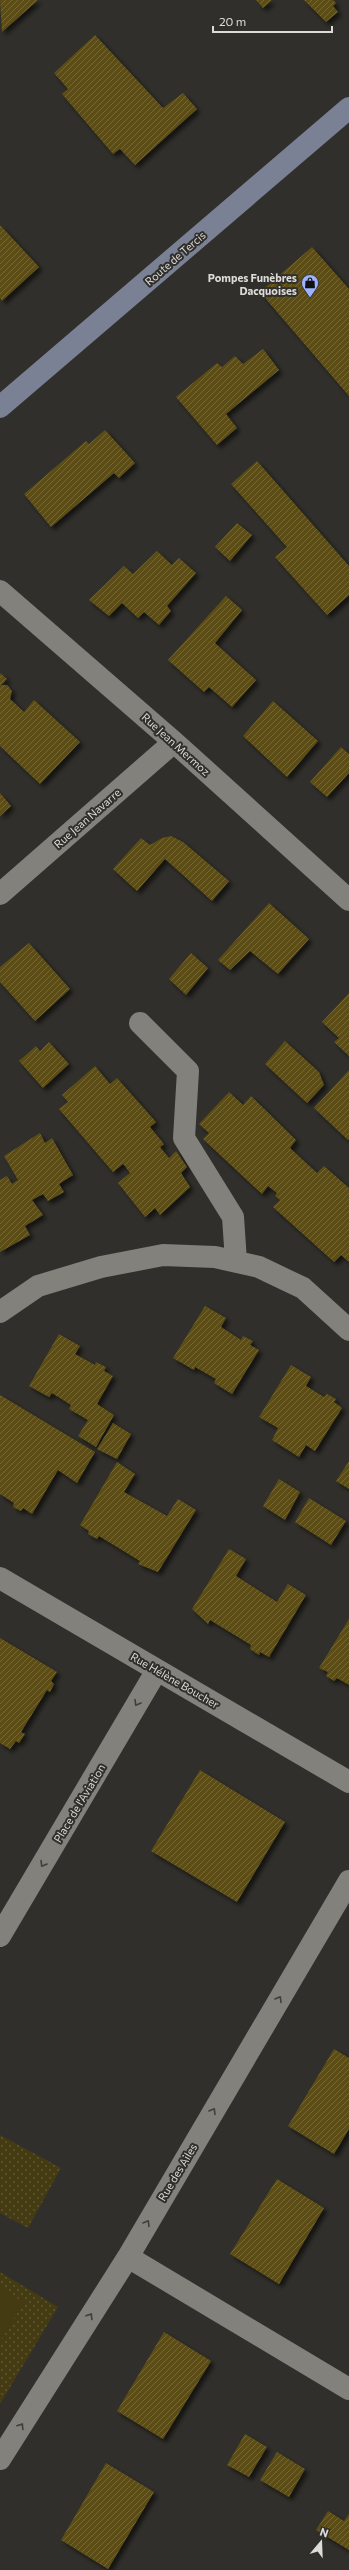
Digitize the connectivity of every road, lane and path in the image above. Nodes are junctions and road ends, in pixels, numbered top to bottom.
1 (349, 108) edge
2 (0, 407) edge
3 (0, 591) edge
4 (174, 742) junction
5 (0, 894) edge
6 (349, 900) edge
7 (140, 1024) dead end
8 (236, 1261) junction
9 (0, 1312) edge
10 (349, 1330) edge
11 (0, 1578) edge
12 (157, 1670) junction
13 (349, 1782) edge
14 (349, 1881) edge
15 (0, 1936) edge
16 (128, 2257) junction
17 (349, 2389) edge
18 (0, 2459) edge

1 - 2 main road, Route de Tercis
3 - 4 street, Rue Jean Mermoz
4 - 5 street, Rue Jean Navarre
4 - 6 street, Rue Jean Mermoz
7 - 8 street
8 - 9 street
8 - 10 street
11 - 12 street, Rue Hélène Boucher
12 - 13 street, Rue Hélène Boucher
12 -> 15 street, Place de l'Aviation
16 -> 14 street, Rue des Ailes
16 - 17 street
18 -> 16 street, Rue des Ailes

